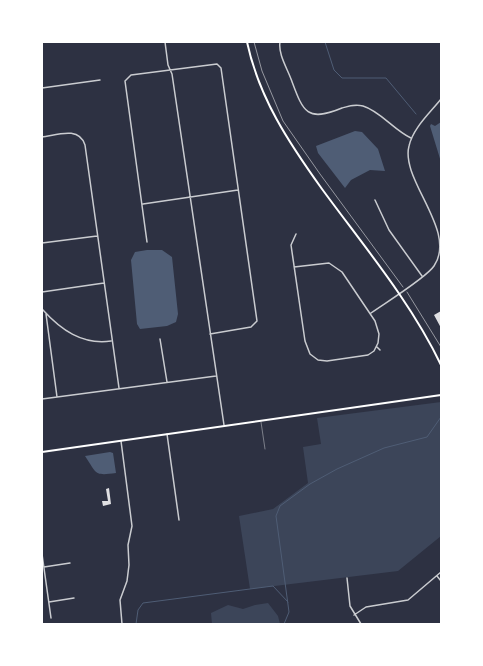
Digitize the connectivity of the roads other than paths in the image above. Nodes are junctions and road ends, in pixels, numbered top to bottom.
1 (165, 42) edge
2 (247, 42) edge
3 (280, 42) edge
4 (170, 69) junction
5 (100, 80) dead end
6 (42, 88) edge
7 (441, 99) edge
8 (42, 137) edge
9 (411, 138) junction
10 (238, 190) junction
11 (190, 197) junction
12 (375, 200) dead end
13 (142, 204) junction
14 (296, 234) dead end
15 (97, 236) junction
16 (147, 242) dead end
17 (42, 243) edge
18 (294, 267) junction
19 (422, 276) junction
20 (104, 283) junction
21 (42, 292) edge
22 (398, 294) junction
23 (42, 309) edge
24 (371, 313) junction
25 (46, 314) junction
26 (210, 334) junction
27 (160, 339) dead end
28 (112, 341) junction
29 (377, 347) junction
30 (380, 350) dead end
31 (314, 356) junction
32 (312, 359) dead end
33 (441, 365) edge
34 (216, 376) junction
35 (166, 382) junction
36 (119, 388) junction
37 (441, 395) edge
38 (57, 397) junction
39 (42, 399) edge
40 (261, 421) junction
41 (224, 426) junction
42 (166, 434) junction
43 (121, 441) junction
44 (265, 449) dead end
45 (42, 452) edge
46 (179, 520) dead end
47 (42, 554) edge
48 (70, 564) dead end
49 (44, 567) junction
50 (441, 572) edge
51 (437, 576) junction
52 (347, 578) dead end
53 (441, 581) edge
54 (74, 598) dead end
55 (49, 602) junction
56 (354, 614) junction
57 (51, 618) dead end
58 (122, 624) edge
59 (361, 624) edge

1 - 4 street
2 - 22 main road
3 - 9 street
4 - 10 street
4 - 11 street
4 - 13 street
5 - 6 street
7 - 9 street
8 - 15 street
9 - 19 street
10 - 11 street
10 - 26 street
11 - 13 street
11 - 26 street
12 - 19 street
13 - 16 street
14 - 18 street
15 - 17 street
15 - 20 street
18 - 24 street
18 - 31 street
19 - 22 street
20 - 21 street
20 - 28 street
22 - 24 street
22 - 33 main road
23 - 25 street
24 - 29 street
25 - 28 street
25 - 38 street
26 - 34 street
27 - 35 street
28 - 36 street
29 - 30 street
29 - 31 street
31 - 32 street
34 - 35 street
34 - 41 street
35 - 36 street
36 - 38 street
37 - 40 main road
38 - 39 street
40 - 41 main road
40 - 44 lane
41 - 42 main road
42 - 43 main road
42 - 46 street
43 - 45 main road
43 - 58 street
47 - 49 street
48 - 49 street
49 - 55 street
50 - 51 street
51 - 53 street
51 - 56 street
52 - 56 street
54 - 55 street
55 - 57 street
56 - 59 street

